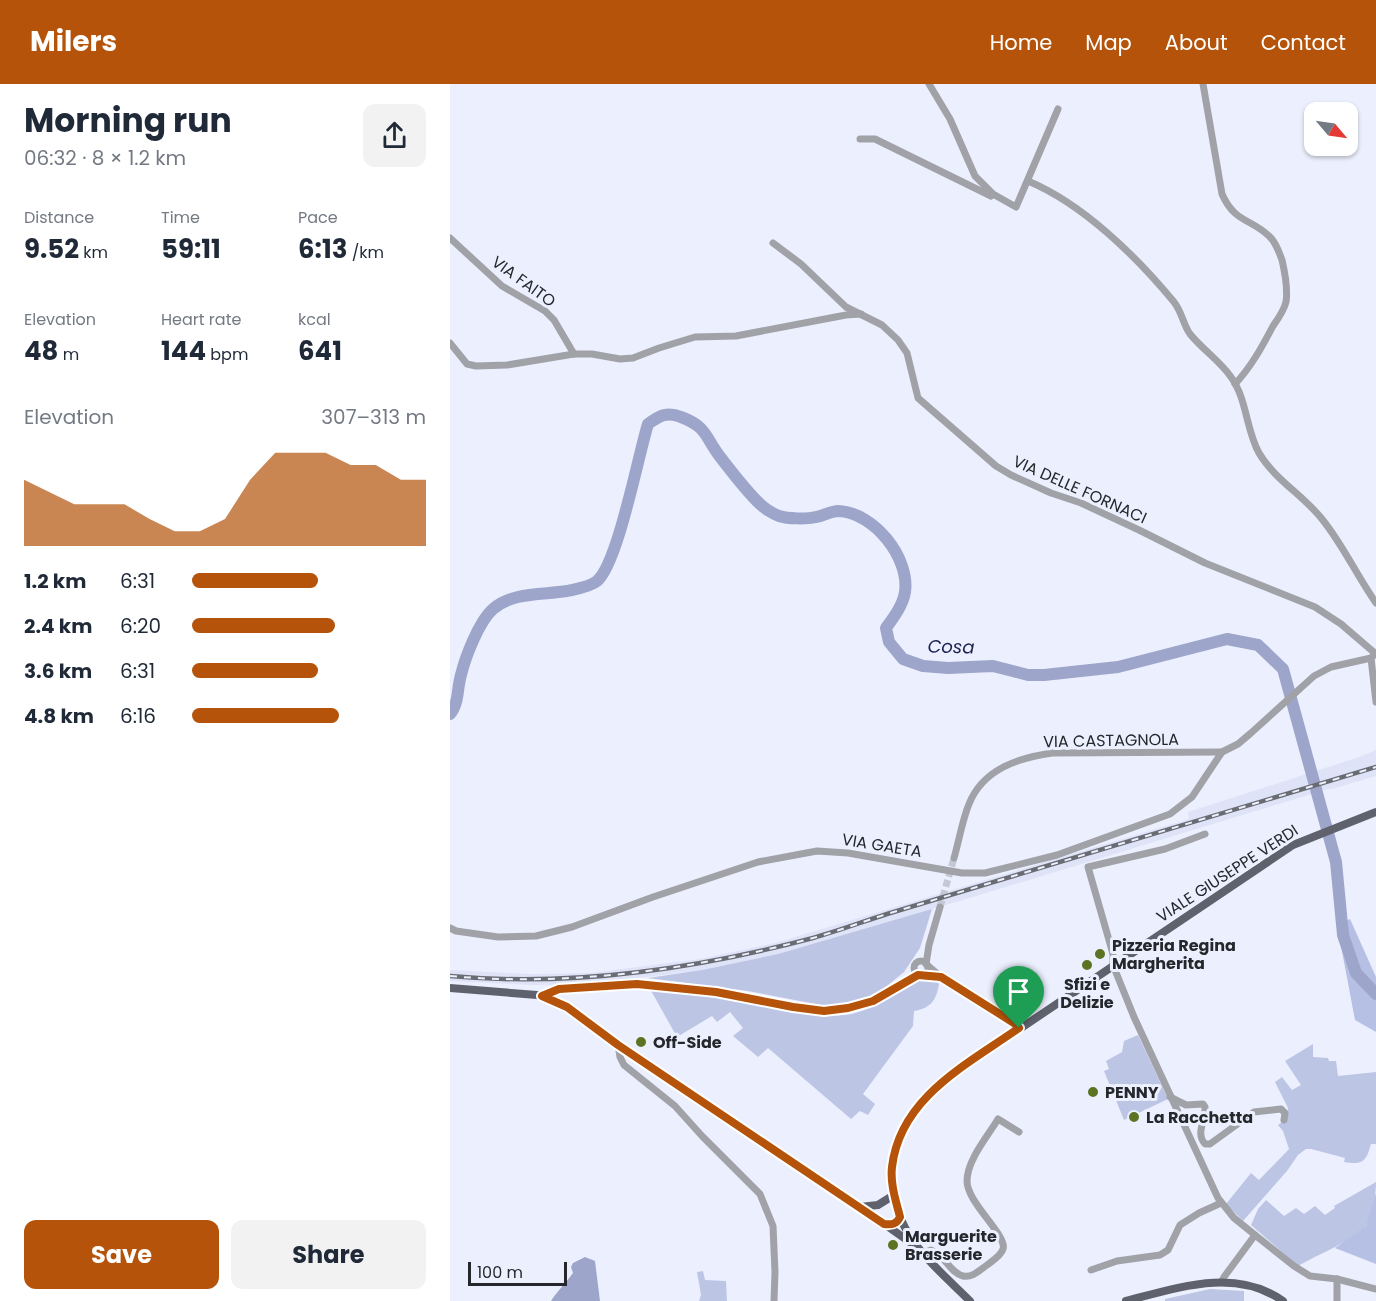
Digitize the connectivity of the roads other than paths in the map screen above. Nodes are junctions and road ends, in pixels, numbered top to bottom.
1 (929, 84) edge
2 (1203, 84) edge
3 (1058, 109) dead end
4 (860, 139) dead end
5 (1028, 181) junction
6 (996, 196) junction
7 (450, 238) edge
8 (773, 243) dead end
9 (863, 314) junction
10 (450, 343) edge
11 (574, 354) junction
12 (1235, 384) junction
13 (1376, 603) edge
14 (1374, 655) edge
15 (1376, 702) edge
16 (1222, 752) junction
17 (1376, 812) edge
18 (1206, 834) dead end
19 (954, 858) tunnel mouth
20 (940, 907) tunnel mouth
21 (450, 928) edge
22 (929, 945) junction
23 (927, 964) junction
24 (916, 965) junction
25 (1113, 965) junction
26 (920, 975) junction
27 (941, 977) junction
28 (901, 983) junction
29 (450, 988) edge
30 (542, 996) junction
31 (1019, 1028) junction
32 (618, 1045) junction
33 (1170, 1097) junction
34 (1284, 1120) dead end
35 (1019, 1132) dead end
36 (894, 1196) junction
37 (1221, 1203) junction
38 (860, 1207) junction
39 (900, 1217) junction
40 (884, 1224) junction
41 (1256, 1234) junction
42 (924, 1253) junction
43 (1091, 1270) dead end
44 (1337, 1279) junction
45 (1222, 1281) junction
46 (1376, 1289) edge
47 (774, 1301) edge
48 (970, 1301) edge
49 (1126, 1301) edge
50 (1283, 1301) edge
51 (1337, 1301) edge

1 - 6 street
2 - 12 street
3 - 5 street
4 - 6 street
5 - 6 street
5 - 12 street
7 - 11 street, VIA FAITO
8 - 9 street, VIA DELLE FORNACI
9 - 11 street
9 - 14 street, VIA DELLE FORNACI
10 - 11 street
12 - 13 street
14 - 15 street
14 - 16 street, VIA GAETA
16 - 19 street, VIA CASTAGNOLA
16 - 21 street, VIA GAETA
17 - 25 main road, VIALE GIUSEPPE VERDI
18 - 25 street
20 - 22 street
22 - 23 street
22 - 24 street
23 - 24 street
23 - 26 street
23 - 27 street
24 - 26 street
24 - 28 street
25 - 31 main road, VIALE GIUSEPPE VERDI
25 - 33 street
26 - 27 street
26 - 28 street
27 - 31 street
28 - 30 street
29 - 30 main road
30 - 32 main road
31 - 36 main road, VIALE GIUSEPPE VERDI
32 - 38 main road
32 - 47 street
33 - 34 street
33 - 37 street
35 - 42 street
36 - 38 main road
36 - 39 main road, VIALE GIUSEPPE VERDI
37 - 41 street
37 - 43 street
38 - 40 main road
39 - 40 main road
39 - 42 main road, VIALE GIUSEPPE VERDI
40 - 42 main road
41 - 44 street
41 - 45 street
42 - 48 main road
44 - 46 street
44 - 51 street
45 - 49 main road
45 - 50 main road

